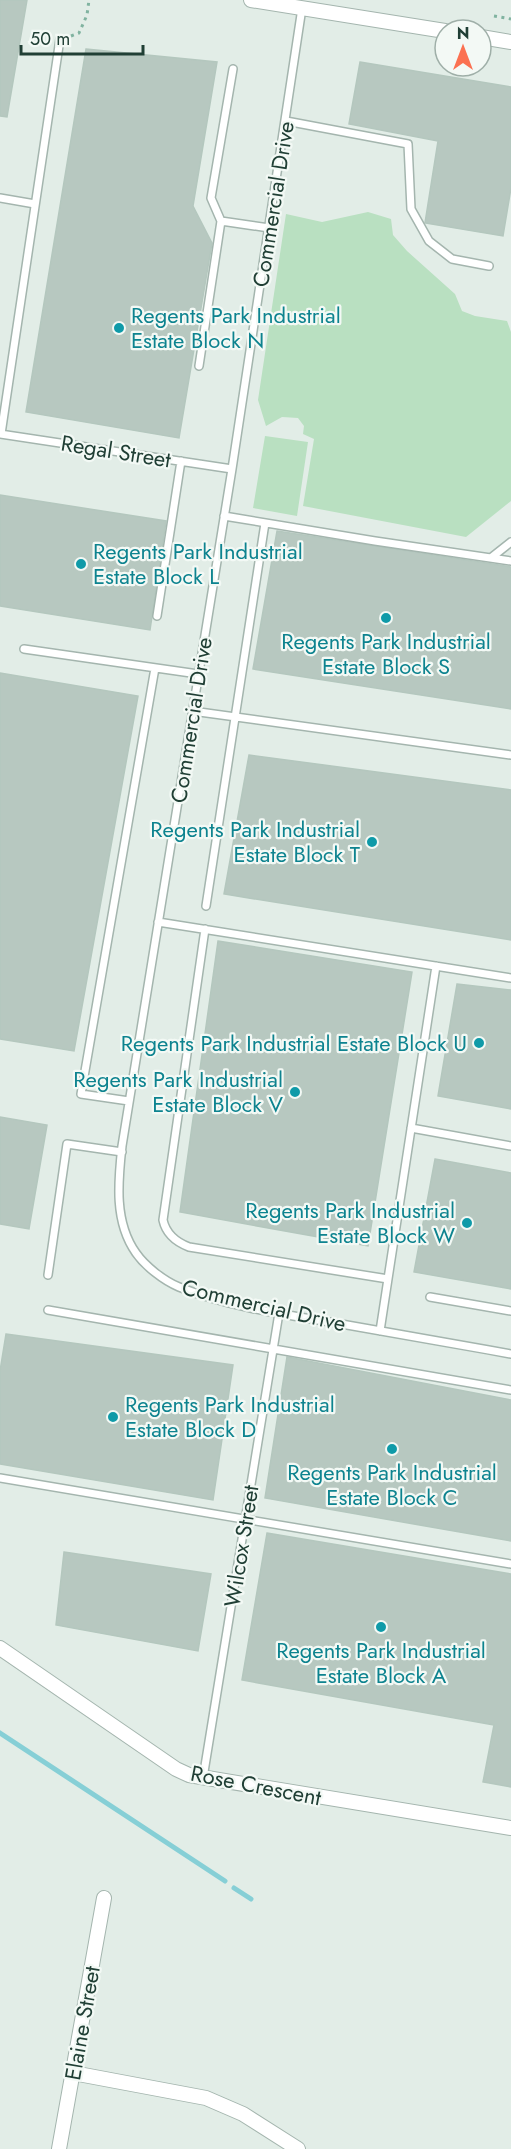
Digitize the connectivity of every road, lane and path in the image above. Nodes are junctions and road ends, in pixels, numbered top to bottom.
1 (89, 0) edge
2 (251, 0) edge
3 (302, 8) junction
4 (494, 16) dead end
5 (511, 19) edge
6 (433, 30) edge
7 (60, 39) joint
8 (493, 39) edge
9 (511, 42) edge
10 (233, 69) dead end
11 (286, 121) junction
12 (0, 198) edge
13 (35, 204) junction
14 (221, 221) junction
15 (269, 228) junction
16 (489, 266) dead end
17 (200, 366) dead end
18 (0, 434) edge
19 (181, 461) junction
20 (232, 469) junction
21 (224, 516) junction
22 (265, 523) junction
23 (511, 542) edge
24 (492, 557) junction
25 (511, 561) edge
26 (157, 616) dead end
27 (24, 649) dead end
28 (155, 668) junction
29 (198, 674) junction
30 (192, 711) junction
31 (234, 717) junction
32 (511, 755) edge
33 (206, 906) dead end
34 (158, 922) junction
35 (205, 929) junction
36 (436, 966) junction
37 (511, 978) edge
38 (129, 1101) junction
39 (411, 1128) junction
40 (511, 1146) edge
41 (122, 1152) junction
42 (48, 1275) dead end
43 (388, 1279) junction
44 (430, 1297) dead end
45 (48, 1310) dead end
46 (511, 1311) edge
47 (279, 1313) junction
48 (380, 1331) junction
49 (273, 1349) junction
50 (511, 1354) edge
51 (511, 1390) edge
52 (0, 1478) edge
53 (245, 1520) junction
54 (511, 1564) edge
55 (0, 1648) edge
56 (203, 1778) junction
57 (511, 1828) edge
58 (104, 1898) dead end
59 (73, 2073) junction
60 (59, 2149) edge
61 (298, 2149) edge

1 - 7 path
2 - 3 street
3 - 6 street
3 - 11 lane, Commercial Drive
4 - 5 path
7 - 13 lane
8 - 9 street
10 - 14 lane
11 - 15 lane, Commercial Drive
11 - 16 lane
12 - 13 lane
13 - 18 lane
14 - 15 lane
14 - 17 lane
15 - 20 lane, Commercial Drive
18 - 19 lane, Regal Street
19 - 20 lane, Regal Street
19 - 26 lane
20 - 21 lane, Commercial Drive
21 - 22 lane
21 - 29 lane, Commercial Drive
22 - 24 lane
22 - 31 lane
23 - 24 lane
24 - 25 lane
27 - 28 lane
28 - 29 lane
28 - 38 lane
29 - 30 lane, Commercial Drive
30 - 31 lane
30 - 34 lane, Commercial Drive
31 - 32 lane
31 - 33 lane
34 - 35 lane
34 - 38 lane, Commercial Drive
35 - 36 lane
35 - 43 lane
36 - 37 lane
36 - 39 lane
38 - 41 lane, Commercial Drive
39 - 40 lane
39 - 43 lane
41 - 42 lane
41 - 47 lane, Commercial Drive
43 - 48 lane
44 - 46 lane
45 - 49 lane
47 - 48 lane, Commercial Drive
47 - 49 lane, Wilcox Street
48 - 50 lane, Commercial Drive
49 - 51 lane
49 - 53 lane, Wilcox Street
52 - 53 lane
53 - 54 lane
53 - 56 lane, Wilcox Street
55 - 56 street, Rose Crescent
56 - 57 street, Rose Crescent
58 - 59 street, Elaine Street
59 - 60 street, Elaine Street
59 - 61 street

